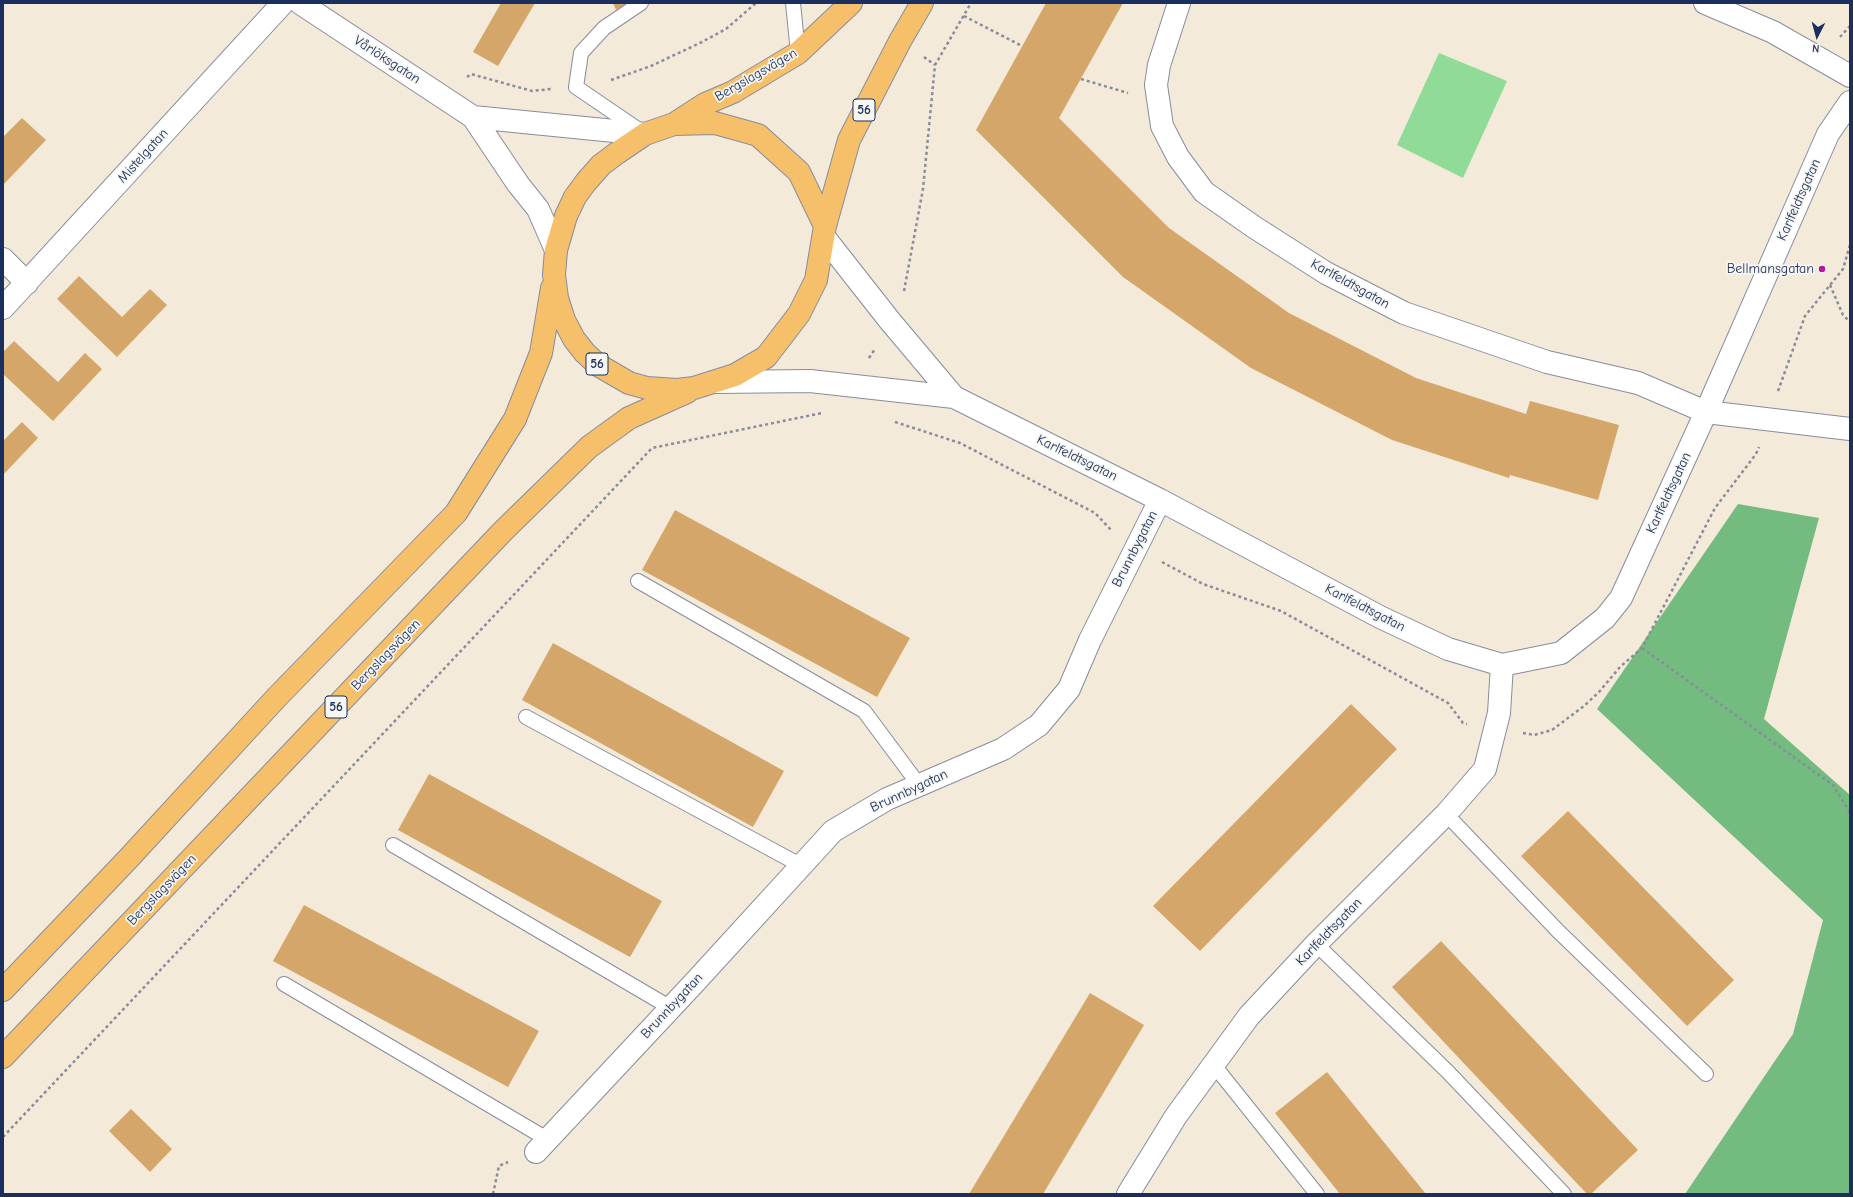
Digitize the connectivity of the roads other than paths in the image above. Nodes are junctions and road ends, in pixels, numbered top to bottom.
1 (283, 3) edge
2 (300, 3) edge
3 (641, 3) edge
4 (793, 3) edge
5 (851, 3) edge
6 (922, 3) edge
7 (1179, 3) edge
8 (1705, 3) edge
9 (798, 53) junction
10 (1850, 76) edge
11 (1850, 102) edge
12 (473, 117) junction
13 (674, 124) junction
14 (646, 134) junction
15 (824, 231) junction
16 (556, 250) junction
17 (3, 259) edge
18 (554, 275) junction
19 (27, 283) junction
20 (3, 308) edge
21 (715, 382) junction
22 (694, 388) junction
23 (954, 397) junction
24 (1706, 412) junction
25 (1850, 429) edge
26 (1160, 500) junction
27 (638, 581) dead end
28 (1502, 665) junction
29 (526, 717) dead end
30 (920, 785) junction
31 (1446, 814) junction
32 (393, 846) dead end
33 (802, 866) junction
34 (1316, 944) junction
35 (284, 984) dead end
36 (3, 990) edge
37 (671, 1008) junction
38 (3, 1057) edge
39 (1213, 1064) junction
40 (1706, 1074) dead end
41 (542, 1145) joint
42 (1128, 1194) edge
43 (1317, 1194) edge
44 (1564, 1194) edge

1 - 19 street, Mistelgatan
2 - 12 street, Vårlöksgatan
3 - 14 lane
4 - 9 lane
5 - 9 highway, Bergslagsvägen / 56
6 - 15 highway, 56
7 - 24 street, Karlfeldtsgatan
8 - 10 street
9 - 13 highway, Bergslagsvägen / 56
11 - 24 street, Karlfeldtsgatan
12 - 14 street, Vårlöksgatan
12 - 16 street, Vårlöksgatan
13 - 14 highway, 56
13 - 15 highway, 56
14 - 16 highway, 56
15 - 21 highway, 56
15 - 23 street, Karlfeldtsgatan
16 - 18 highway, 56
17 - 19 street
18 - 22 highway, 56
18 - 36 highway, 56
19 - 20 street, Mistelgatan
21 - 22 highway, 56
21 - 23 street, Karlfeldtsgatan
22 - 38 highway, Bergslagsvägen / 56
23 - 26 street, Karlfeldtsgatan
24 - 25 street, Karlfeldtsgatan
24 - 28 street, Karlfeldtsgatan
26 - 28 street, Karlfeldtsgatan
26 - 30 street, Brunnbygatan
27 - 30 lane
28 - 31 street, Karlfeldtsgatan
29 - 33 lane
30 - 33 street, Brunnbygatan
31 - 34 street, Karlfeldtsgatan
31 - 40 lane
32 - 37 lane
33 - 37 street, Brunnbygatan
34 - 39 street, Karlfeldtsgatan
34 - 44 lane
35 - 41 lane
37 - 41 street, Brunnbygatan
39 - 42 street, Karlfeldtsgatan
39 - 43 lane

